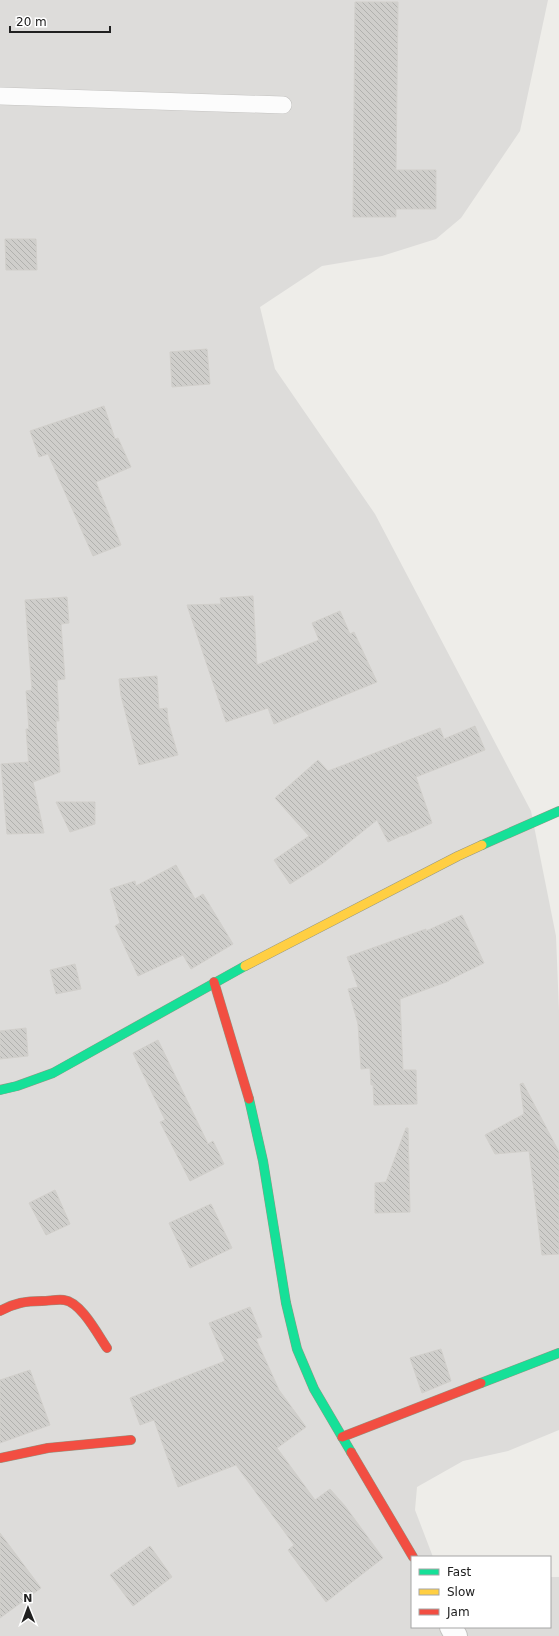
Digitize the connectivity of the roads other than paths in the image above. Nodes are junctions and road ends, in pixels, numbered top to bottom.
1 (0, 96) edge
2 (283, 104) dead end
3 (559, 811) edge
4 (214, 982) junction
5 (0, 1090) edge
6 (0, 1311) edge
7 (106, 1348) dead end
8 (559, 1353) edge
9 (342, 1437) junction
10 (131, 1440) dead end
11 (0, 1458) edge
12 (412, 1556) edge

1 - 2 lane
3 - 4 street
4 - 5 street
4 - 9 street
6 - 7 street
8 - 9 street
9 - 12 street
10 - 11 street

